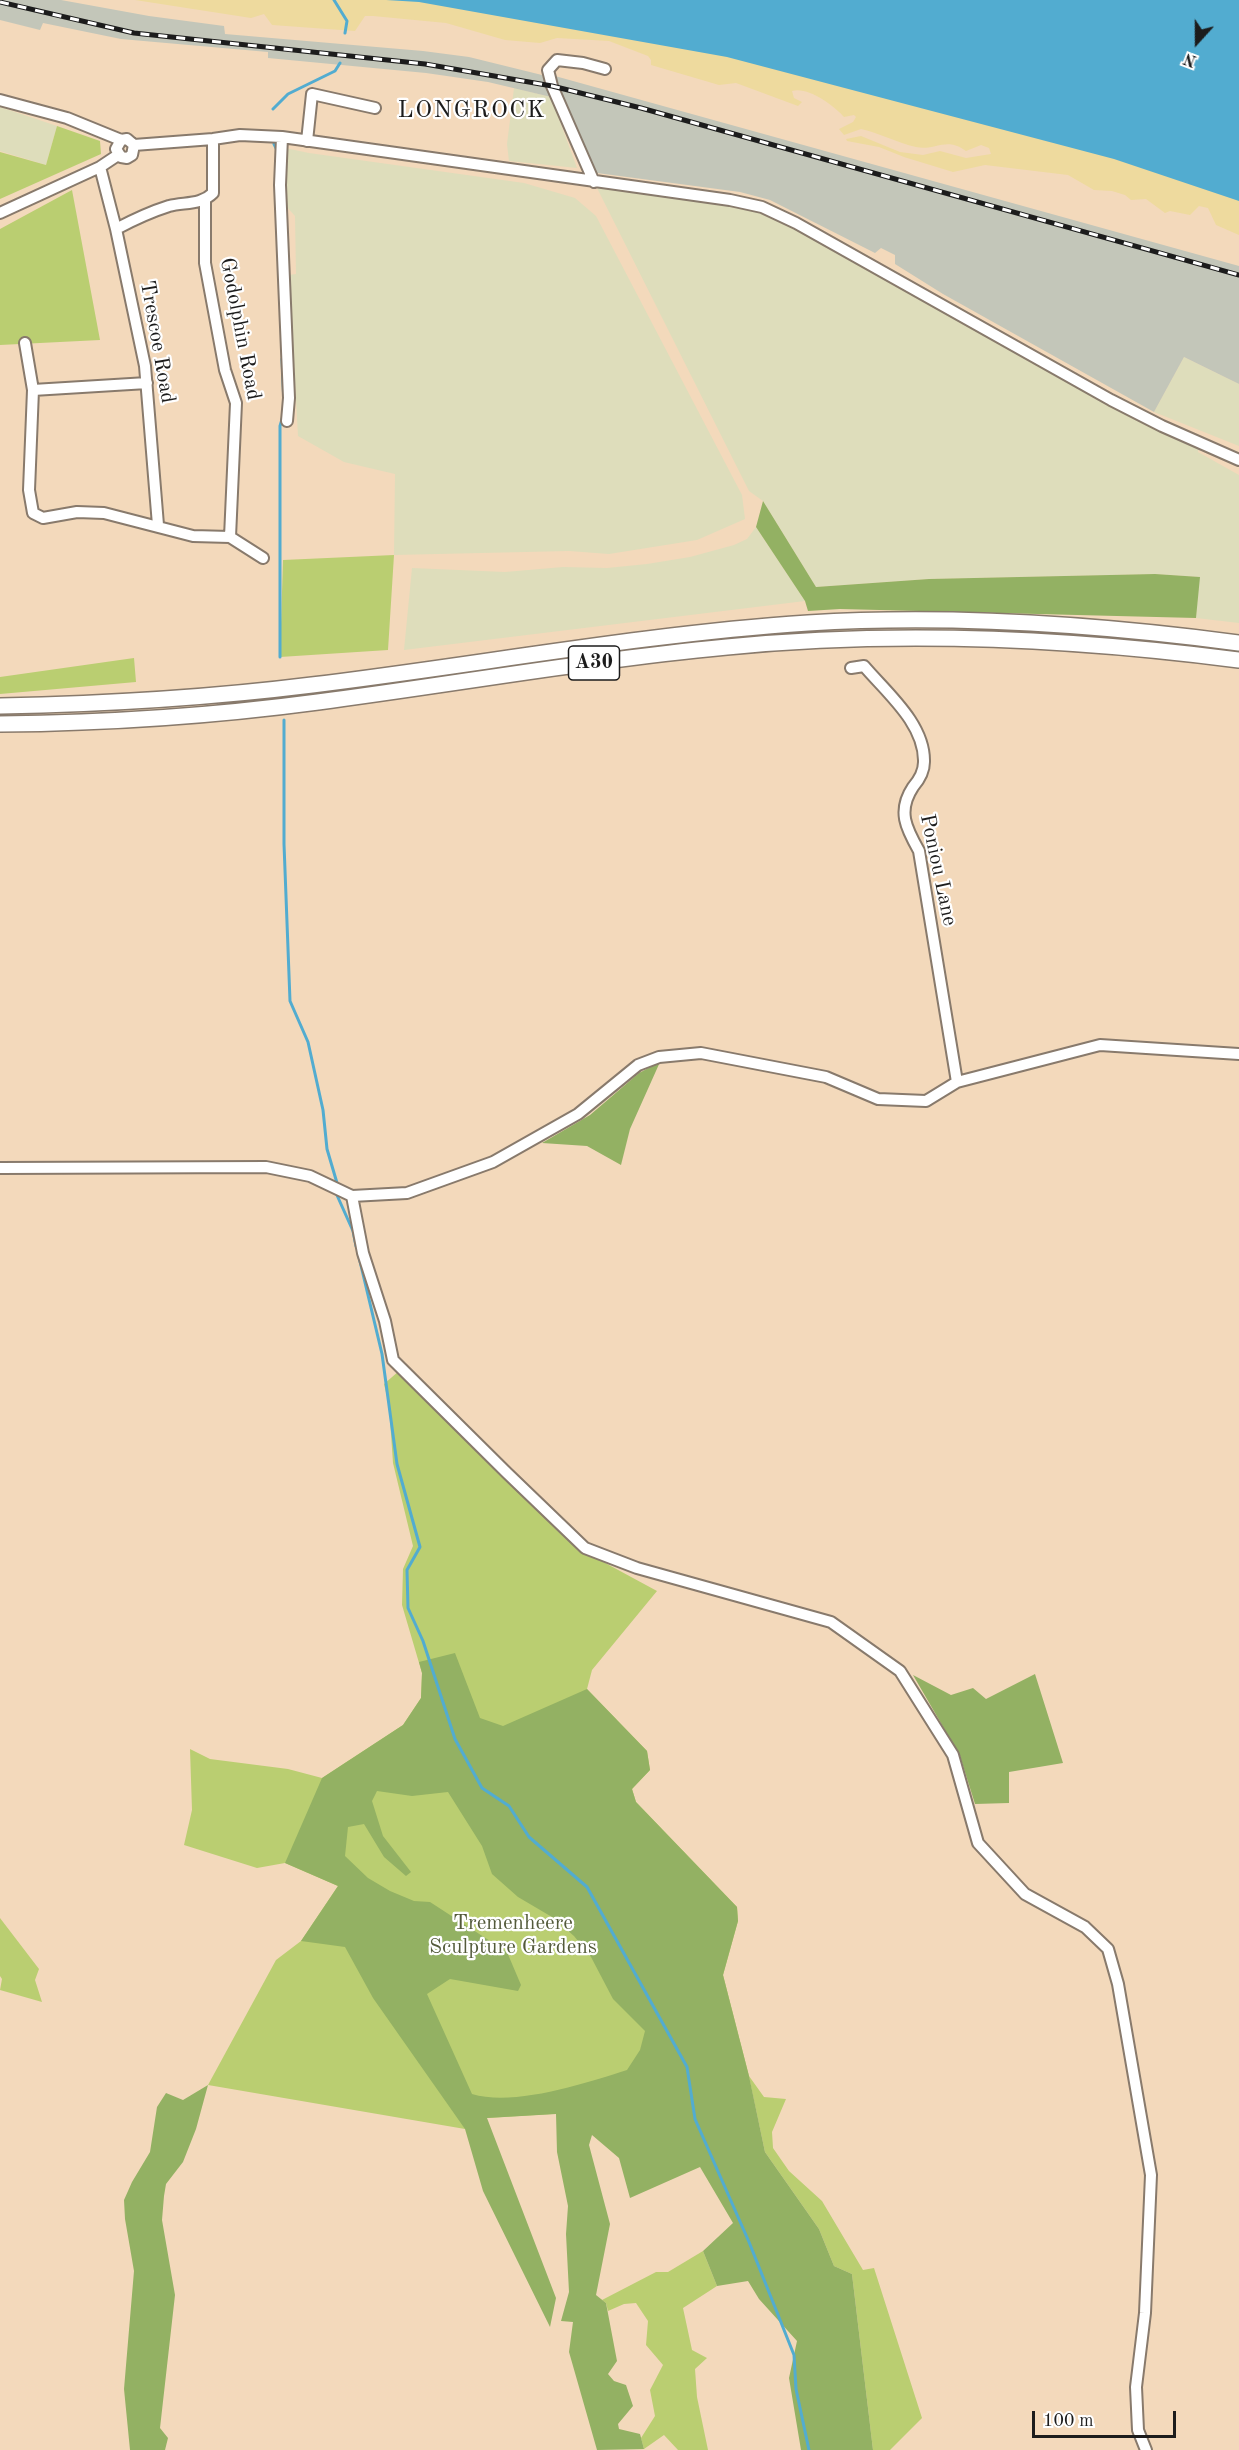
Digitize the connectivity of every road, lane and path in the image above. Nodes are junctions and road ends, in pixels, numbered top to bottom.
1 (605, 69) dead end
2 (0, 100) edge
3 (375, 108) dead end
4 (282, 137) junction
5 (121, 140) junction
6 (213, 140) junction
7 (307, 141) junction
8 (134, 145) junction
9 (118, 155) junction
10 (100, 167) junction
11 (594, 182) junction
12 (205, 200) junction
13 (0, 213) edge
14 (116, 229) junction
15 (25, 344) dead end
16 (147, 384) junction
17 (33, 390) junction
18 (287, 421) dead end
19 (1239, 460) edge
20 (158, 525) junction
21 (230, 537) junction
22 (263, 558) dead end
23 (1239, 643) edge
24 (1239, 660) edge
25 (851, 668) dead end
26 (0, 706) edge
27 (0, 724) edge
28 (1239, 1054) edge
29 (957, 1082) junction
30 (0, 1168) edge
31 (352, 1196) junction
32 (1146, 2450) edge

1 - 11 street
2 - 5 street
3 - 7 street
4 - 6 street
4 - 7 street
4 - 18 street
5 - 8 street
5 - 9 street
6 - 8 street
6 - 12 street, Godolphin Road
7 - 11 street
8 - 9 street
9 - 10 street
10 - 13 street
10 - 14 street, Trescoe Road
11 - 19 street
12 - 14 street
12 - 21 street, Godolphin Road
14 - 16 street, Trescoe Road
15 - 17 street
16 - 17 street
16 - 20 street, Trescoe Road
17 - 20 street
20 - 21 street
21 - 22 street
23 - 26 highway, A30
24 - 27 highway, A30
25 - 29 street, Poniou Lane
28 - 29 street
29 - 31 street
30 - 31 street
31 - 32 street

